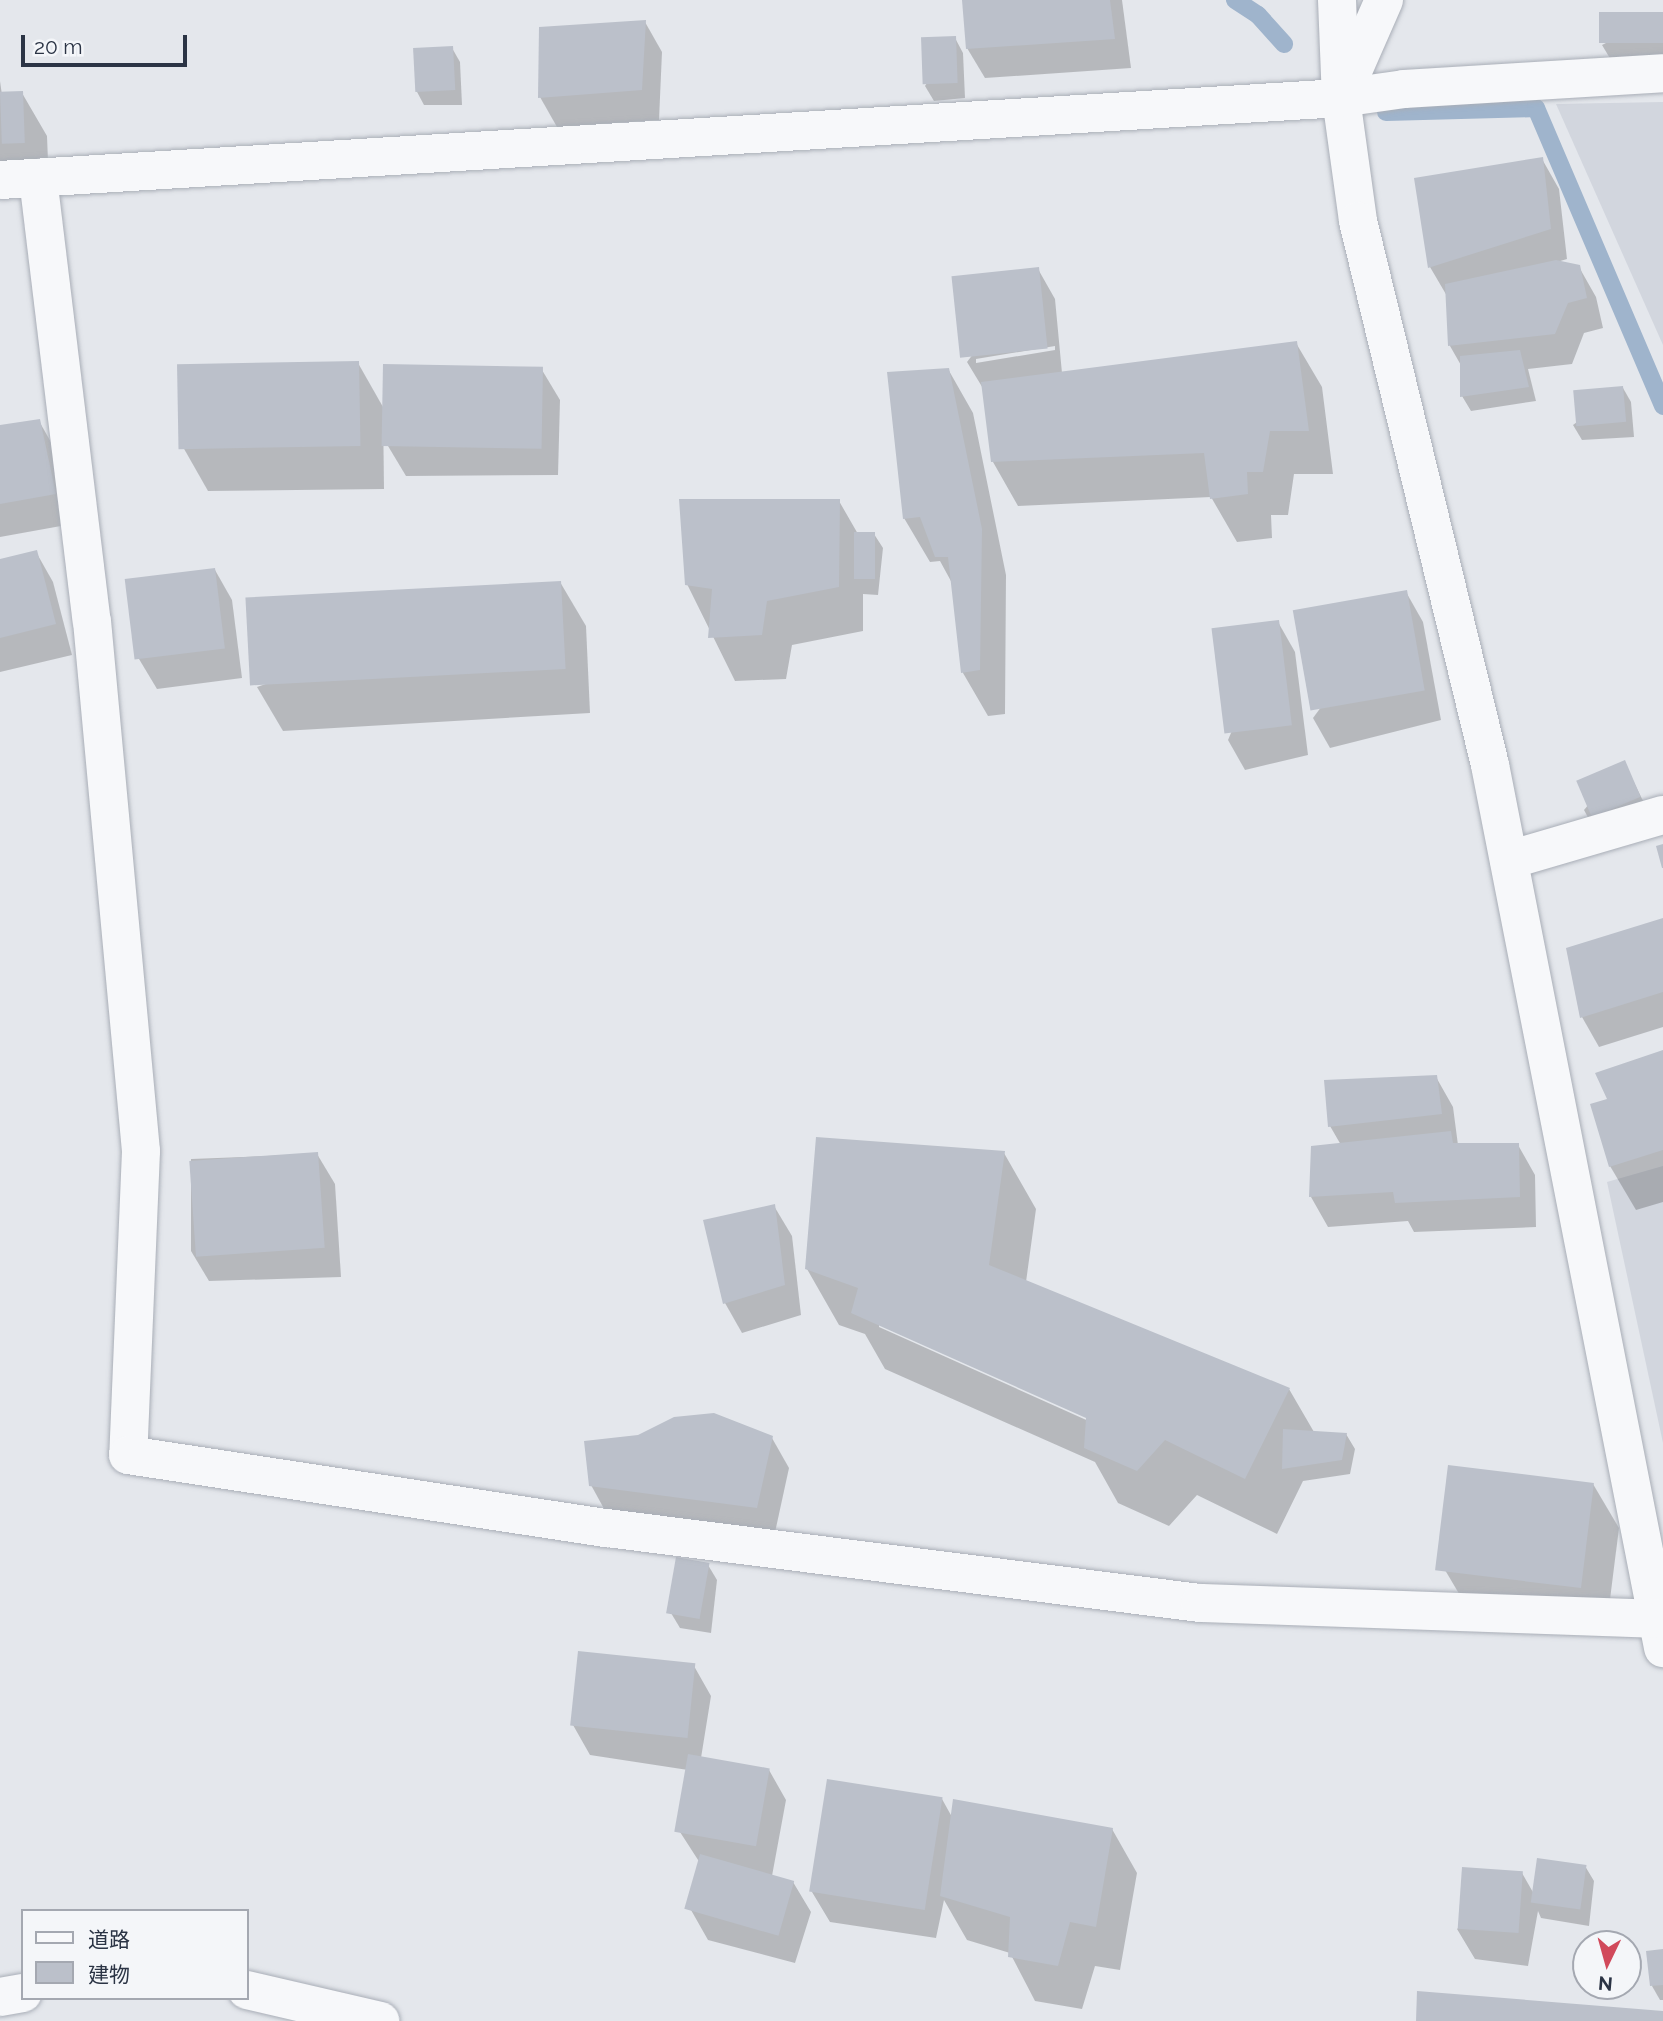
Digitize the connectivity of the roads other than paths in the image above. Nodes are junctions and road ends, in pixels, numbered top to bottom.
1 (1337, 0) edge
2 (1384, 0) edge
3 (1663, 73) edge
4 (1341, 97) junction
5 (38, 178) junction
6 (0, 180) edge
7 (1663, 815) edge
8 (1509, 860) junction
9 (1658, 1620) edge
10 (248, 1990) edge
11 (21, 1993) edge
12 (0, 1997) edge
13 (380, 2021) edge

1 - 4 street
2 - 4 street
3 - 4 street
4 - 5 street
4 - 8 street
5 - 6 street
5 - 9 street
7 - 8 street
8 - 9 street
10 - 13 street
11 - 12 street

